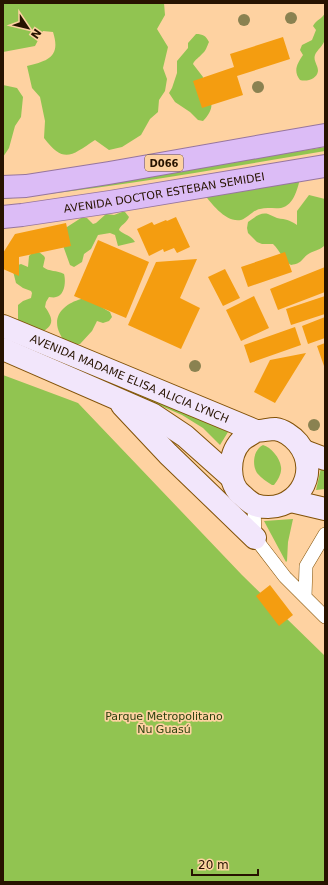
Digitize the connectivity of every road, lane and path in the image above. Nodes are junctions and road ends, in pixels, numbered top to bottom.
1 (325, 135) edge
2 (325, 166) edge
3 (3, 187) edge
4 (3, 217) edge
5 (3, 326) edge
6 (3, 349) edge
7 (114, 397) junction
8 (256, 431) junction
9 (304, 451) junction
10 (325, 459) edge
11 (231, 477) junction
12 (291, 501) junction
13 (254, 505) junction
14 (325, 509) edge
15 (325, 534) edge
16 (255, 538) junction
17 (306, 597) junction
18 (325, 617) edge

1 - 3 highway, D066
2 - 4 highway, AVENIDA DOCTOR ESTEBAN SEMIDEI
5 - 8 main road, AVENIDA MADAME ELISA ALICIA LYNCH
6 - 7 main road, AVENIDA MADAME ELISA ALICIA LYNCH
7 - 11 main road, AVENIDA MADAME ELISA ALICIA LYNCH
7 - 16 main road
8 - 9 main road, AVENIDA MADAME ELISA ALICIA LYNCH
8 - 11 main road
9 - 10 main road, AVENIDA MADAME ELISA ALICIA LYNCH
9 - 12 main road, AVENIDA MADAME ELISA ALICIA LYNCH
11 - 13 main road, AVENIDA MADAME ELISA ALICIA LYNCH
12 - 13 main road, AVENIDA MADAME ELISA ALICIA LYNCH
12 - 14 main road
13 - 16 lane
15 - 17 lane
16 - 17 lane
17 - 18 lane

